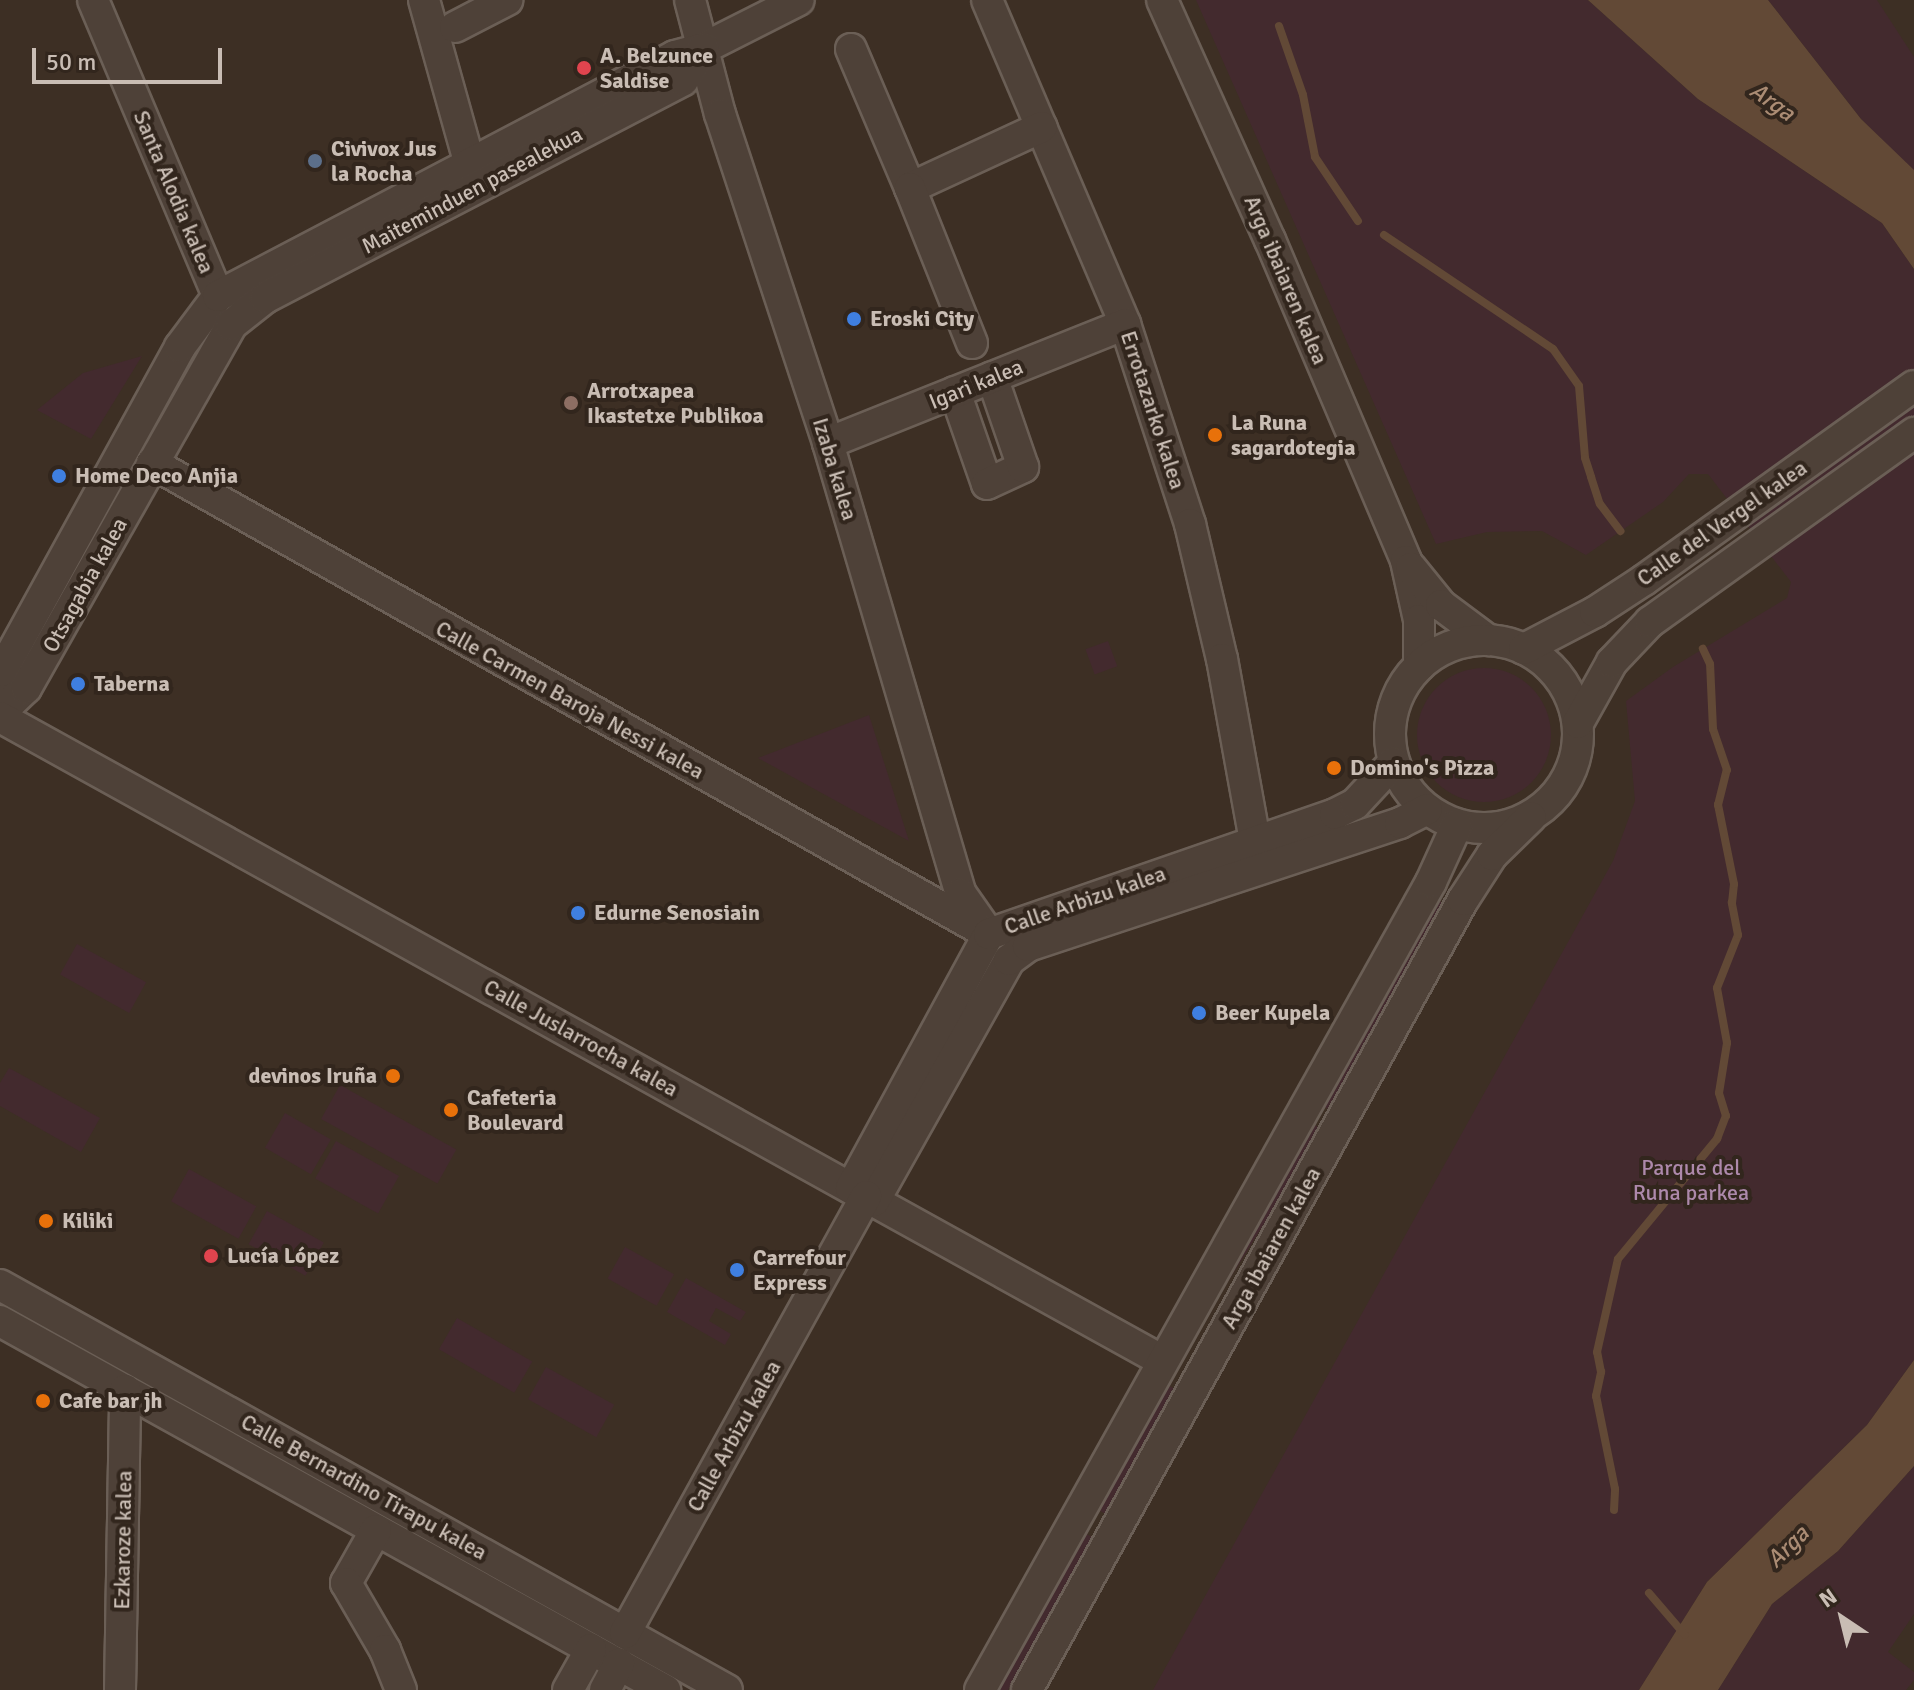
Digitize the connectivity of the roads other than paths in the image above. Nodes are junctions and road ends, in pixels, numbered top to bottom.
1 (93, 0) edge
2 (424, 0) edge
3 (507, 0) edge
4 (690, 0) edge
5 (799, 0) edge
6 (987, 0) edge
7 (1162, 0) edge
8 (455, 27) dead end
9 (704, 48) junction
10 (851, 49) dead end
11 (1042, 127) junction
12 (470, 165) junction
13 (910, 188) junction
14 (218, 296) junction
15 (1125, 324) junction
16 (231, 325) joint
17 (972, 343) dead end
18 (992, 377) junction
19 (1914, 386) edge
20 (955, 392) junction
21 (1914, 433) edge
22 (828, 443) junction
23 (152, 463) junction
24 (1406, 561) junction
25 (1488, 640) junction
26 (1524, 649) junction
27 (1419, 666) junction
28 (0, 685) edge
29 (0, 715) edge
30 (1578, 723) junction
31 (1394, 762) junction
32 (1427, 809) junction
33 (1531, 817) junction
34 (1457, 825) junction
35 (1255, 840) junction
36 (989, 934) junction
37 (863, 1195) junction
38 (0, 1285) edge
39 (3, 1333) edge
40 (1161, 1360) junction
41 (125, 1390) junction
42 (376, 1530) junction
43 (625, 1633) junction
44 (591, 1649) junction
45 (612, 1677) edge
46 (120, 1690) edge
47 (401, 1690) edge
48 (568, 1690) edge
49 (665, 1690) edge
50 (727, 1690) edge
51 (980, 1690) edge
52 (1027, 1690) edge

1 - 14 street, Santa Alodia kalea
2 - 12 street
3 - 8 street
4 - 9 street, Izaba kalea
5 - 9 street, Maiteminduen pasealekua
6 - 11 street, Errotazarko kalea
7 - 24 street, Arga ibaiaren kalea
9 - 12 street, Maiteminduen pasealekua
9 - 16 street, Maiteminduen pasealekua
9 - 22 street, Izaba kalea
10 - 13 street
11 - 13 street
11 - 15 street, Errotazarko kalea
12 - 14 street, Maiteminduen pasealekua
13 - 17 street
14 - 28 street, Otsagabia kalea
15 - 18 street, Igari kalea
15 - 35 street, Errotazarko kalea
16 - 23 street, Otsagabia kalea
18 - 20 street, Igari kalea
18 - 20 street
19 - 26 street, Calle del Vergel kalea
20 - 22 street, Igari kalea
21 - 30 street, Calle del Vergel kalea
22 - 36 street, Izaba kalea
23 - 29 street, Otsagabia kalea
23 - 36 street, Calle Carmen Baroja Nessi kalea
24 - 25 street, Arga ibaiaren kalea
24 - 27 street, Arga ibaiaren kalea
25 - 26 street
25 - 27 street
26 - 30 street
27 - 31 street
29 - 37 street, Calle Juslarrocha kalea
30 - 33 street
31 - 32 street
31 - 35 street, Calle Arbizu kalea
32 - 34 street
32 - 37 street, Calle Arbizu kalea
33 - 34 street
33 - 52 street, Arga ibaiaren kalea
34 - 40 street, Arga ibaiaren kalea
35 - 36 street, Calle Arbizu kalea
36 - 37 street, Calle Arbizu kalea
37 - 40 street, Calle Juslarrocha kalea
37 - 43 street, Calle Arbizu kalea
38 - 43 street, Calle Bernardino Tirapu kalea
39 - 41 street, Calle Bernardino Tirapu kalea
40 - 51 street, Arga ibaiaren kalea
41 - 42 street, Calle Bernardino Tirapu kalea
41 - 46 street, Ezkaroze kalea
42 - 44 street, Calle Bernardino Tirapu kalea
42 - 47 street
43 - 50 street, Calle Bernardino Tirapu kalea
44 - 45 street, Calle Bernardino Tirapu kalea
44 - 48 street
45 - 49 street, Calle Bernardino Tirapu kalea

